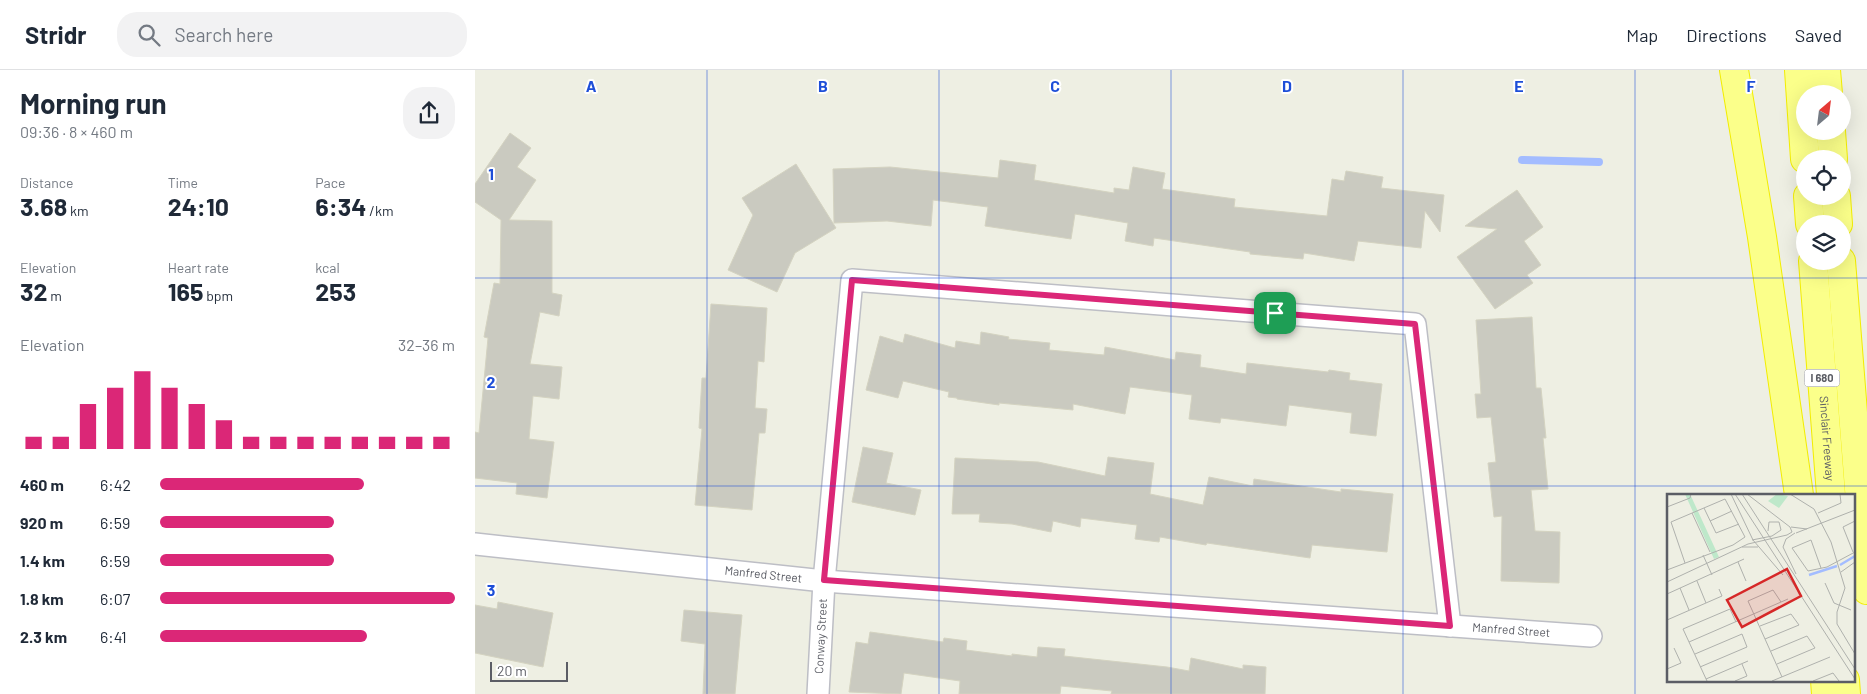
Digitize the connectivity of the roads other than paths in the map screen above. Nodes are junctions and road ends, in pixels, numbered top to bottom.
1 (1734, 70) edge
2 (1799, 70) edge
3 (1826, 70) edge
4 (1827, 85) edge
5 (1804, 150) edge
6 (1814, 270) edge
7 (1842, 270) edge
8 (1799, 494) edge
9 (1831, 494) edge
10 (475, 544) edge
11 (824, 580) junction
12 (1867, 590) edge
13 (1450, 626) junction
14 (1591, 636) dead end
15 (818, 694) edge

1 - 8 highway
2 - 5 highway
3 - 4 highway
6 - 9 highway, Sinclair Freeway / I 680
7 - 12 highway, I 680
10 - 11 street, Manfred Street
11 - 13 street, Manfred Street
11 - 13 street, Conway Street
11 - 15 street, Conway Street
13 - 14 street, Manfred Street

